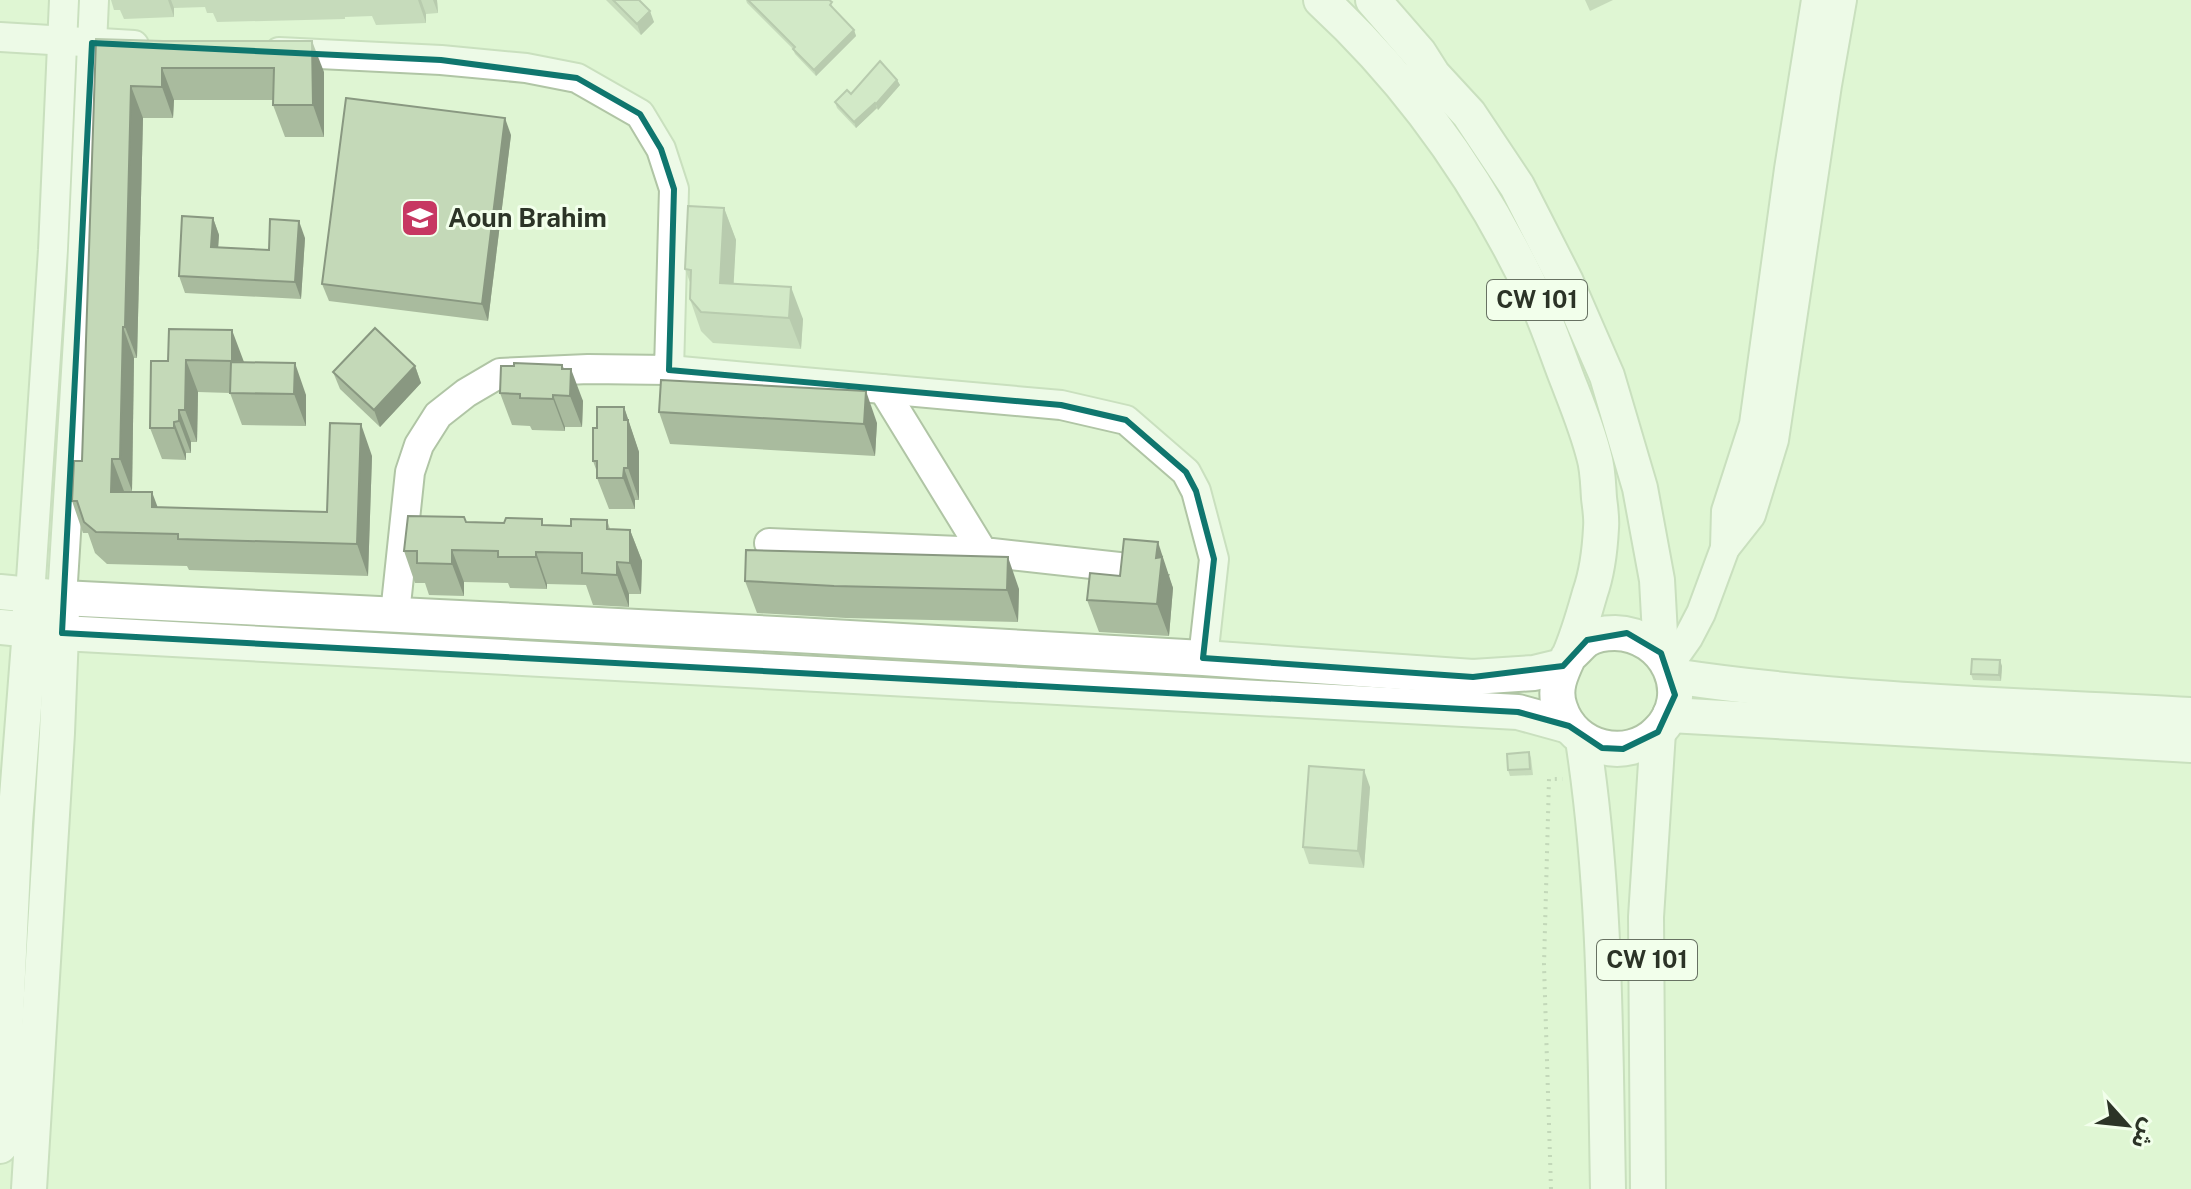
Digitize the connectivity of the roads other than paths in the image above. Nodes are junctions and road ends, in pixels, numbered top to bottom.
1 (64, 0) edge
2 (94, 0) edge
3 (1321, 0) edge
4 (1373, 0) edge
5 (1827, 10) edge
6 (0, 37) edge
7 (61, 41) junction
8 (92, 43) junction
9 (155, 46) edge
10 (251, 51) edge
11 (669, 370) junction
12 (883, 389) junction
13 (769, 543) dead end
14 (983, 552) junction
15 (1119, 567) edge
16 (31, 595) edge
17 (395, 614) junction
18 (31, 630) edge
19 (1203, 658) junction
20 (1566, 661) junction
21 (1668, 665) junction
22 (2191, 715) edge
23 (1664, 723) junction
24 (1576, 733) junction
25 (2191, 745) edge
26 (0, 1146) edge
27 (29, 1189) edge
28 (1608, 1189) edge
29 (1648, 1189) edge

1 - 7 street
2 - 8 street
3 - 20 main road, CW 101
4 - 21 main road, CW 101
5 - 21 street
6 - 7 street
7 - 8 street
7 - 16 street
8 - 9 street
8 - 16 street
10 - 11 street
11 - 12 street
11 - 17 street
12 - 14 street
12 - 19 street
13 - 14 street
14 - 15 street
16 - 17 main road
16 - 18 main road
17 - 19 main road
18 - 24 main road
18 - 26 main road
18 - 27 main road
19 - 20 main road
20 - 21 main road
20 - 24 main road
21 - 22 main road
21 - 23 main road
23 - 24 main road
23 - 25 main road
23 - 29 main road, CW 101
24 - 28 main road, CW 101

